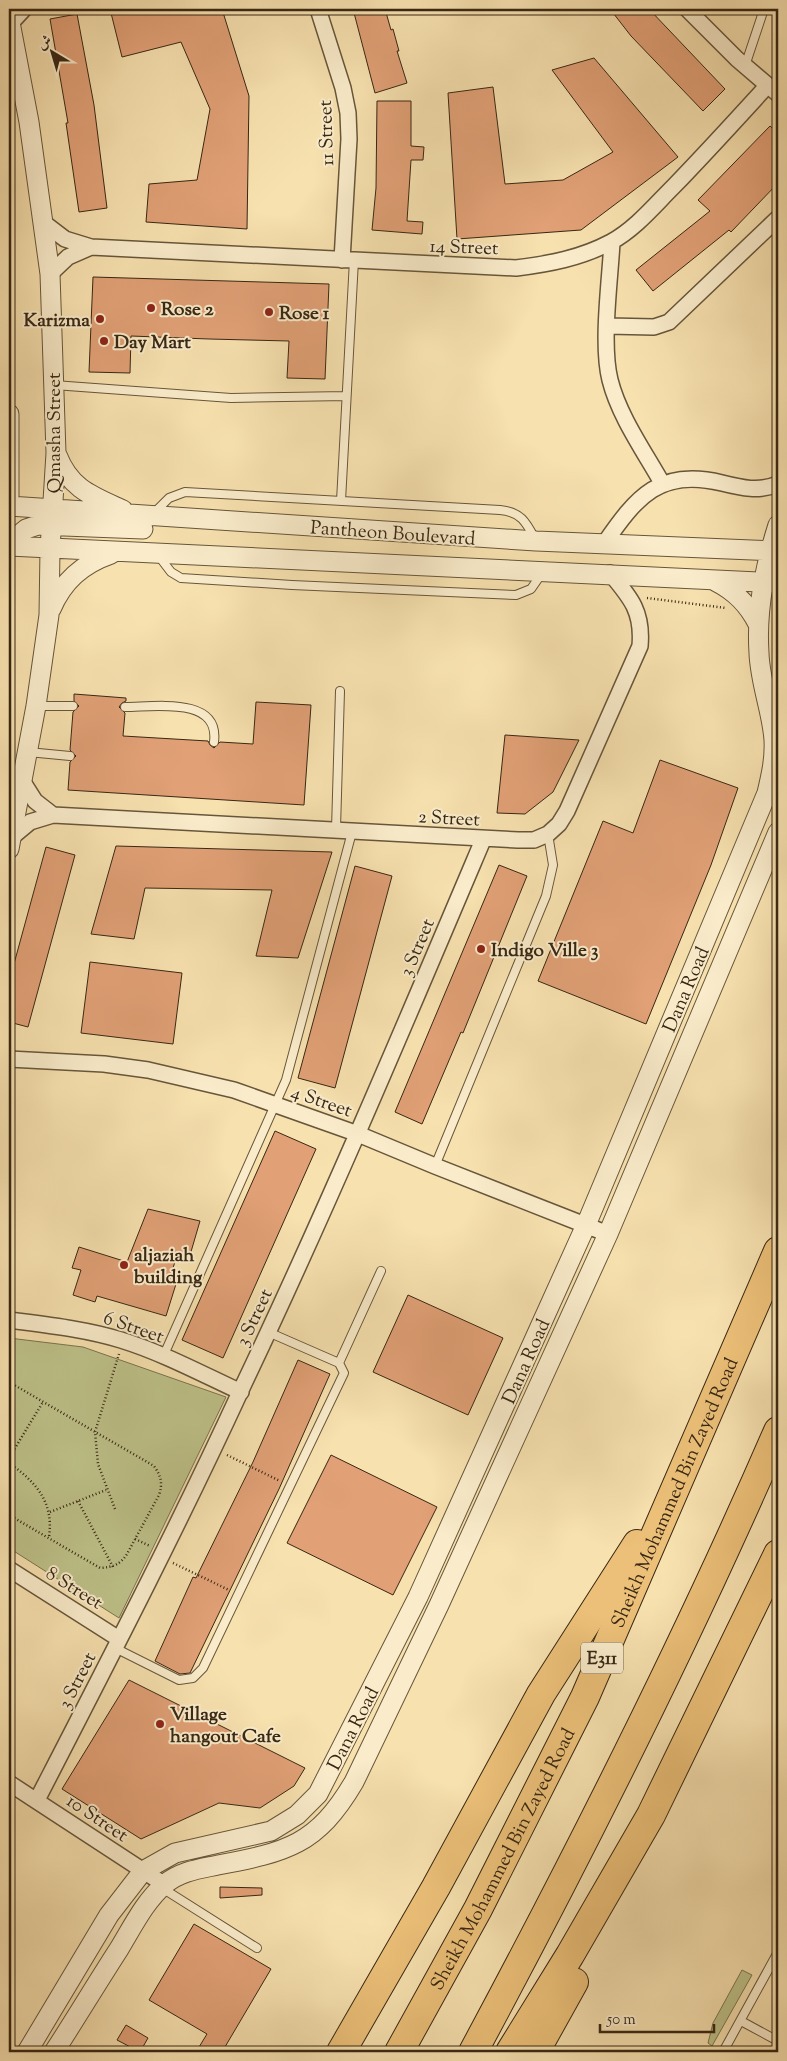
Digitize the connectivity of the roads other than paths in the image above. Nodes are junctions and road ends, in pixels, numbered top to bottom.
1 (24, 9) edge
2 (318, 9) edge
3 (687, 9) edge
4 (764, 9) edge
5 (10, 21) edge
6 (745, 67) junction
7 (772, 90) edge
8 (778, 218) edge
9 (44, 223) junction
10 (612, 242) junction
11 (91, 247) junction
12 (348, 260) junction
13 (50, 274) junction
14 (608, 326) junction
15 (54, 385) junction
16 (346, 396) junction
17 (9, 414) edge
18 (9, 443) edge
19 (56, 453) junction
20 (662, 483) junction
21 (778, 484) edge
22 (9, 496) edge
23 (342, 501) junction
24 (9, 506) edge
25 (143, 516) junction
26 (52, 517) junction
27 (192, 519) junction
28 (778, 525) edge
29 (9, 528) edge
30 (536, 541) junction
31 (604, 544) junction
32 (9, 545) edge
33 (50, 549) junction
34 (774, 551) edge
35 (116, 552) junction
36 (157, 554) junction
37 (544, 571) junction
38 (610, 573) junction
39 (711, 580) junction
40 (771, 583) edge
41 (49, 615) junction
42 (758, 624) junction
43 (340, 691) dead end
44 (36, 706) junction
45 (74, 706) dead end
46 (125, 707) dead end
47 (214, 742) dead end
48 (28, 752) junction
49 (70, 756) dead end
50 (23, 782) junction
51 (53, 815) junction
52 (336, 830) junction
53 (352, 832) junction
54 (778, 832) edge
55 (548, 834) junction
56 (483, 840) junction
57 (10, 843) edge
58 (9, 1060) edge
59 (275, 1105) junction
60 (358, 1134) junction
61 (435, 1166) junction
62 (586, 1225) junction
63 (608, 1234) junction
64 (778, 1251) edge
65 (381, 1272) dead end
66 (9, 1320) edge
67 (268, 1332) junction
68 (163, 1357) junction
69 (339, 1363) junction
70 (241, 1392) junction
71 (778, 1431) edge
72 (680, 1478) junction
73 (778, 1554) edge
74 (9, 1569) edge
75 (778, 1591) edge
76 (117, 1644) junction
77 (9, 1783) edge
78 (37, 1800) junction
79 (143, 1871) junction
80 (163, 1886) junction
81 (257, 1948) dead end
82 (777, 1957) edge
83 (741, 2021) junction
84 (778, 2040) edge
85 (27, 2052) edge
86 (54, 2052) edge
87 (341, 2052) edge
88 (399, 2052) edge
89 (473, 2052) edge
90 (510, 2052) edge
91 (534, 2052) edge
92 (722, 2052) edge

1 - 5 street
2 - 12 street, 11 Street
3 - 6 street
4 - 6 lane
5 - 9 street, Qmasha Street
6 - 7 street
7 - 10 street, 14 Street
8 - 14 street
9 - 11 street, 14 Street
9 - 13 street, Qmasha Street
10 - 12 street, 14 Street
10 - 14 street
11 - 12 street, 14 Street
11 - 13 street, 14 Street
12 - 16 lane
13 - 15 street, Qmasha Street
14 - 20 street
15 - 16 lane
15 - 19 street, Qmasha Street
16 - 23 lane
17 - 18 street
18 - 22 street
19 - 25 street
19 - 26 street, Qmasha Street
20 - 21 street
20 - 31 street
23 - 25 lane
23 - 30 lane
24 - 26 street, Pantheon Boulevard
25 - 26 street, Pantheon Boulevard
25 - 27 street, Pantheon Boulevard
26 - 27 street
26 - 29 street
26 - 32 street
26 - 33 street, Qmasha Street
27 - 30 street, Pantheon Boulevard
28 - 34 street, Dana Road
30 - 31 street, Pantheon Boulevard
31 - 34 street, Pantheon Boulevard
32 - 33 street, Pantheon Boulevard
33 - 35 street, Pantheon Boulevard
33 - 41 street, Qmasha Street
34 - 40 street, Dana Road
35 - 36 street, Pantheon Boulevard
35 - 41 street
36 - 37 street, Pantheon Boulevard
36 - 37 lane
37 - 38 street, Pantheon Boulevard
38 - 39 street, Pantheon Boulevard
38 - 55 street
39 - 40 street, Pantheon Boulevard
39 - 42 street
40 - 42 street, Dana Road
41 - 44 street, Qmasha Street
42 - 62 street, Dana Road
43 - 52 lane
44 - 45 lane
44 - 48 street, Qmasha Street
46 - 47 lane
48 - 49 lane
48 - 50 street, Qmasha Street
50 - 51 street
50 - 57 street, Qmasha Street
51 - 52 street, 2 Street
51 - 57 street, 2 Street
52 - 53 street, 2 Street
53 - 56 street, 2 Street
53 - 59 lane
54 - 63 street, Dana Road
55 - 56 street, 2 Street
55 - 61 lane
56 - 60 street, 3 Street
58 - 59 street, 4 Street
59 - 60 street, 4 Street
59 - 68 lane
60 - 61 street, 4 Street
60 - 67 street, 3 Street
61 - 62 street, 4 Street
62 - 63 street, 4 Street
62 - 79 street, Dana Road
63 - 80 street, Dana Road
64 - 72 highway, Sheikh Mohammed Bin Zayed Road / E311
65 - 69 lane
66 - 68 street, 6 Street
67 - 69 lane
67 - 70 street, 3 Street
68 - 70 street, 6 Street
69 - 76 lane
70 - 76 street, 3 Street
71 - 89 highway
72 - 87 highway
72 - 88 highway, Sheikh Mohammed Bin Zayed Road / E311
73 - 90 highway
74 - 76 street, 8 Street
75 - 91 highway
76 - 78 street, 3 Street
77 - 78 street, 10 Street
78 - 79 street, 10 Street
79 - 80 street, 10 Street
79 - 85 street, Dana Road
80 - 81 lane
80 - 86 street, Dana Road
82 - 83 lane
83 - 84 lane
83 - 92 lane

